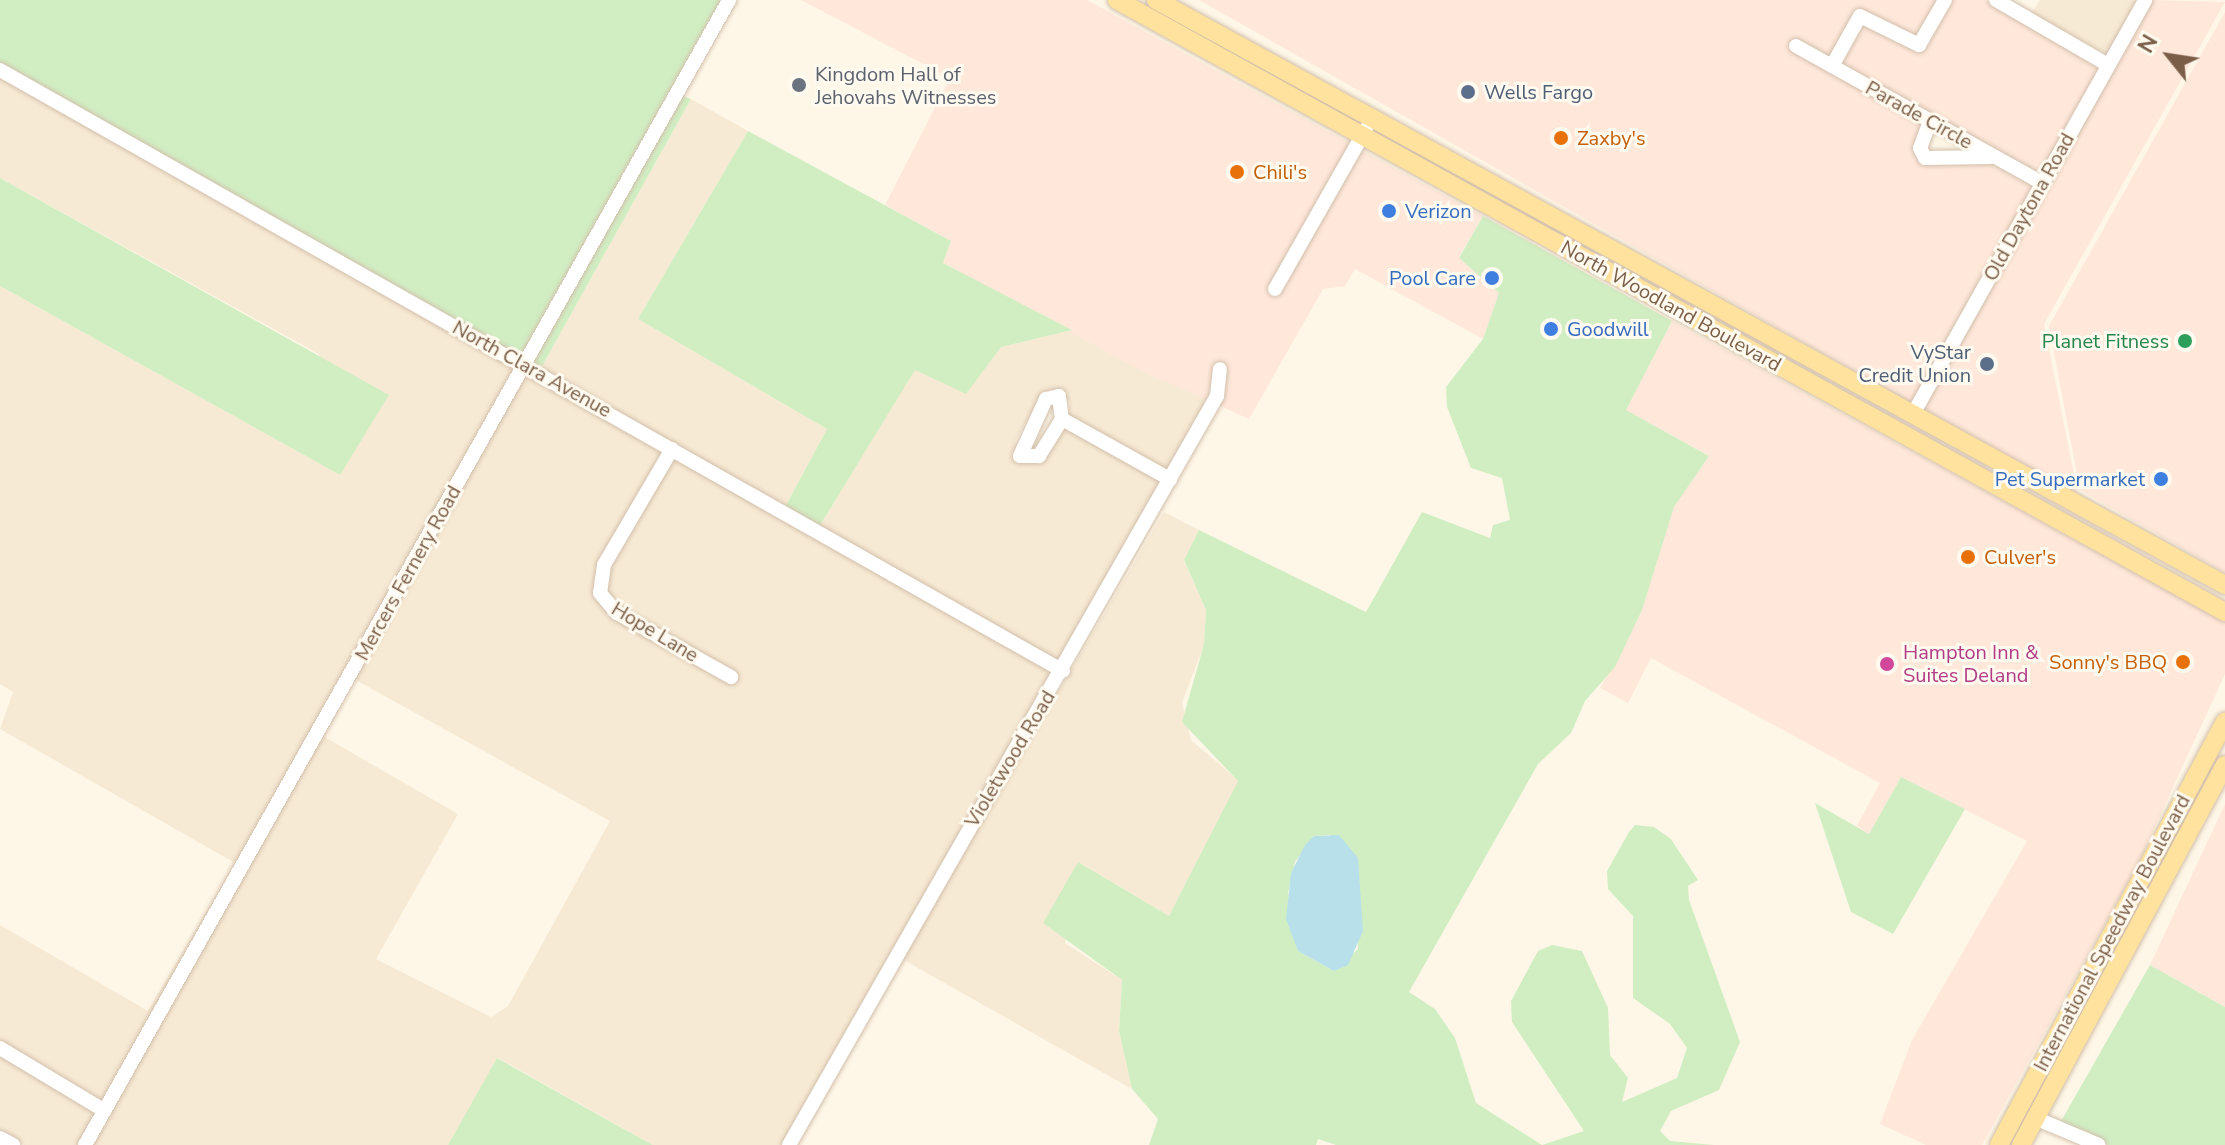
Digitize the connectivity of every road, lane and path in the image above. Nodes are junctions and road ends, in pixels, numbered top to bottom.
1 (729, 0) edge
2 (1117, 0) edge
3 (1156, 0) edge
4 (1945, 0) edge
5 (1996, 0) edge
6 (2145, 0) edge
7 (1796, 46) dead end
8 (2108, 65) junction
9 (1832, 66) junction
10 (0, 70) edge
11 (1930, 121) junction
12 (1368, 127) junction
13 (1998, 158) junction
14 (2042, 183) junction
15 (1596, 264) junction
16 (1642, 267) junction
17 (1672, 283) junction
18 (1637, 287) junction
19 (1275, 289) dead end
20 (524, 365) junction
21 (1220, 369) dead end
22 (1810, 384) junction
23 (1913, 414) junction
24 (1062, 419) dead end
25 (1938, 427) junction
26 (1897, 432) junction
27 (672, 449) junction
28 (1170, 479) junction
29 (1999, 488) junction
30 (2052, 490) junction
31 (2225, 585) edge
32 (2225, 612) edge
33 (1063, 671) junction
34 (731, 677) dead end
35 (2225, 721) edge
36 (2225, 765) edge
37 (2169, 826) junction
38 (2191, 828) junction
39 (2123, 912) junction
40 (2138, 926) junction
41 (2056, 1038) junction
42 (0, 1048) edge
43 (2073, 1048) junction
44 (105, 1111) junction
45 (2035, 1118) junction
46 (0, 1138) edge
47 (13, 1145) edge
48 (85, 1145) edge
49 (789, 1145) edge
50 (1999, 1145) edge
51 (2021, 1145) edge
52 (2099, 1145) edge

1 - 20 street, Mercers Fernery Road
2 - 12 main road, North Woodland Boulevard
3 - 12 main road, North Woodland Boulevard
4 - 9 street
5 - 8 street
6 - 8 street, Old Daytona Road
7 - 9 street, Parade Circle
8 - 14 street, Old Daytona Road
9 - 11 street, Parade Circle
10 - 20 street, North Clara Avenue
11 - 13 street, Parade Circle
11 - 13 street
12 - 15 main road, North Woodland Boulevard
12 - 16 main road, North Woodland Boulevard
12 - 19 street
13 - 14 street, Parade Circle
14 - 23 street, Old Daytona Road
15 - 16 main road
15 - 18 main road, North Woodland Boulevard
16 - 17 main road, North Woodland Boulevard
17 - 18 main road
17 - 23 main road, North Woodland Boulevard
18 - 22 main road, North Woodland Boulevard
20 - 27 street, North Clara Avenue
20 - 44 street, Mercers Fernery Road
21 - 28 street, Violetwood Road
22 - 23 main road
22 - 26 main road, North Woodland Boulevard
23 - 25 main road, North Woodland Boulevard
24 - 28 street
25 - 26 main road
25 - 30 main road, North Woodland Boulevard
26 - 29 main road, North Woodland Boulevard
27 - 33 street, North Clara Avenue
27 - 34 street, Hope Lane
28 - 33 street, Violetwood Road
29 - 30 main road
29 - 32 main road, North Woodland Boulevard
30 - 31 main road, North Woodland Boulevard
33 - 49 street, Violetwood Road
35 - 37 main road, International Speedway Boulevard
36 - 38 main road, International Speedway Boulevard
37 - 38 main road
37 - 39 main road, International Speedway Boulevard
38 - 40 main road, International Speedway Boulevard
39 - 40 main road
39 - 41 main road, International Speedway Boulevard
40 - 43 main road, International Speedway Boulevard
41 - 43 main road
41 - 50 main road, International Speedway Boulevard
42 - 44 street
43 - 45 main road, International Speedway Boulevard
44 - 48 street, Mercers Fernery Road
45 - 51 main road, International Speedway Boulevard
45 - 52 street
46 - 47 street

